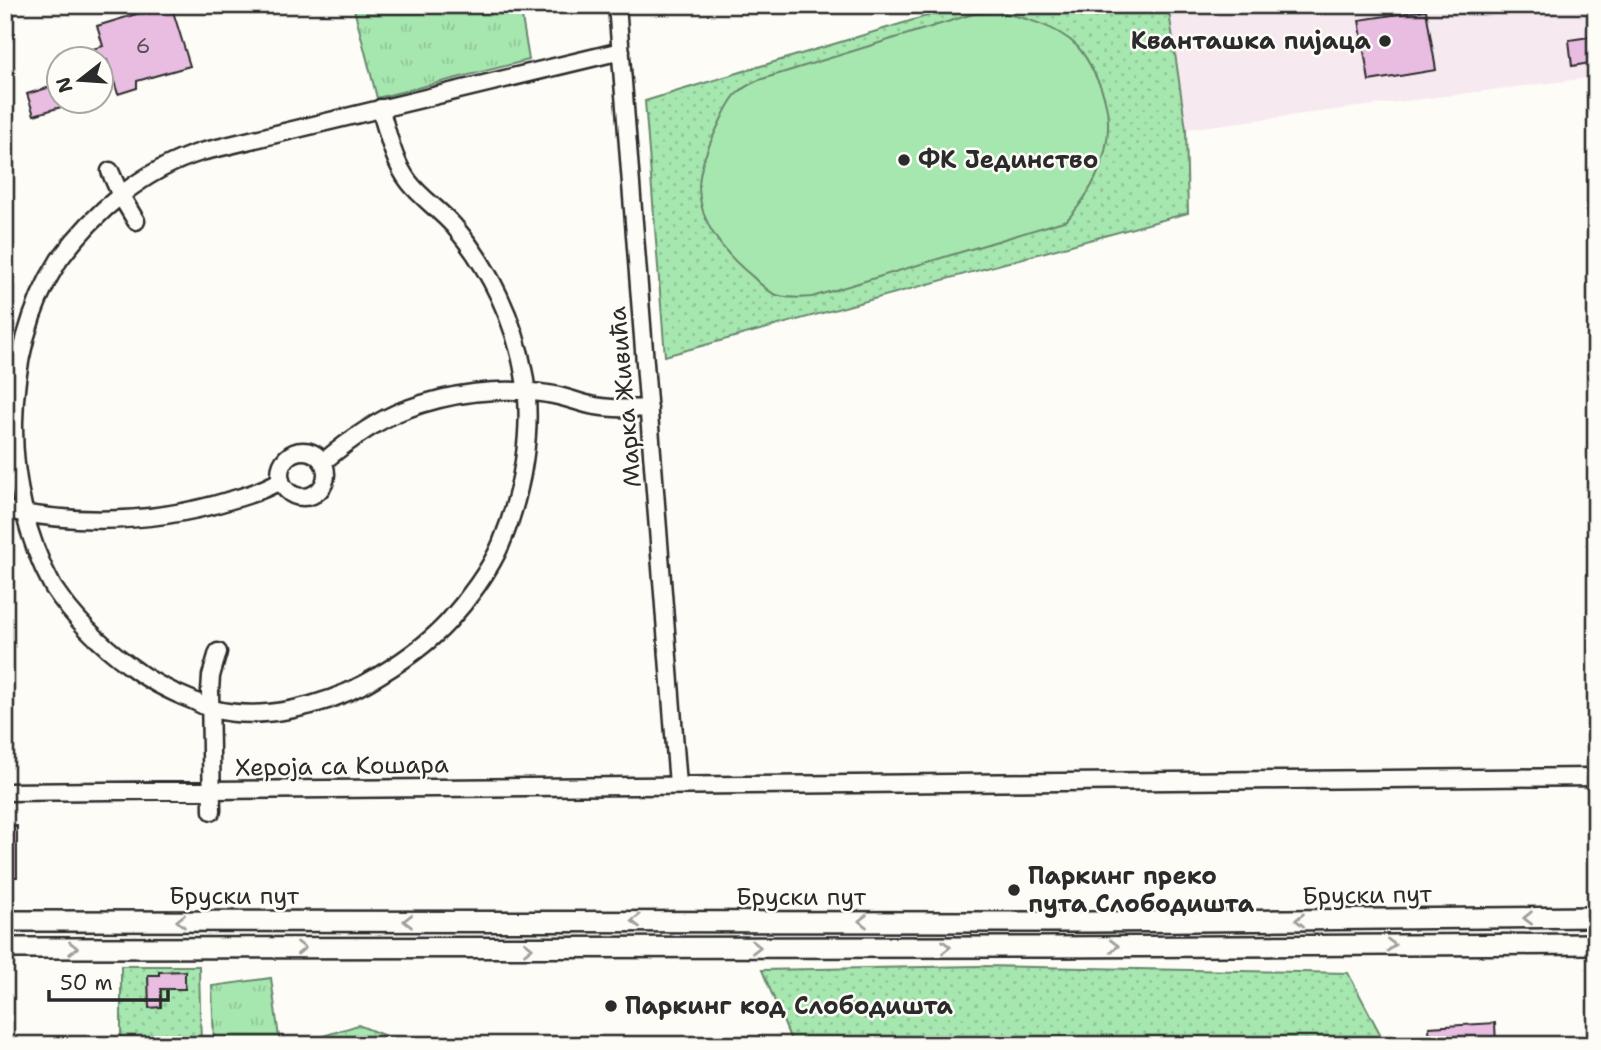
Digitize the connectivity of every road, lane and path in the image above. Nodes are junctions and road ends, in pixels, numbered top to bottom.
1 (617, 5) edge
2 (621, 51) junction
3 (380, 108) junction
4 (110, 171) dead end
5 (121, 196) junction
6 (136, 221) dead end
7 (527, 392) junction
8 (649, 408) junction
9 (323, 462) junction
10 (281, 480) junction
11 (12, 512) edge
12 (218, 652) dead end
13 (211, 709) junction
14 (1596, 777) edge
15 (678, 785) junction
16 (213, 790) junction
17 (5, 792) edge
18 (212, 811) dead end
19 (1596, 917) edge
20 (5, 920) edge
21 (1596, 944) edge
22 (5, 948) edge

1 - 2 street, Марка Живића
2 - 3 street
2 - 8 street, Марка Живића
3 - 5 street
3 - 7 street
4 - 5 street
5 - 6 street
5 - 11 street
7 - 8 street
7 - 9 street
7 - 13 street
8 - 15 street, Марка Живића
9 - 10 street
9 - 10 street
10 - 11 street
11 - 13 street
12 - 13 street
13 - 16 street
14 - 15 street, Хероја са Кошара
15 - 16 street, Хероја са Кошара
16 - 17 street, Хероја са Кошара
16 - 18 street
19 -> 20 main road, Бруски пут
22 -> 21 main road, Бруски пут

